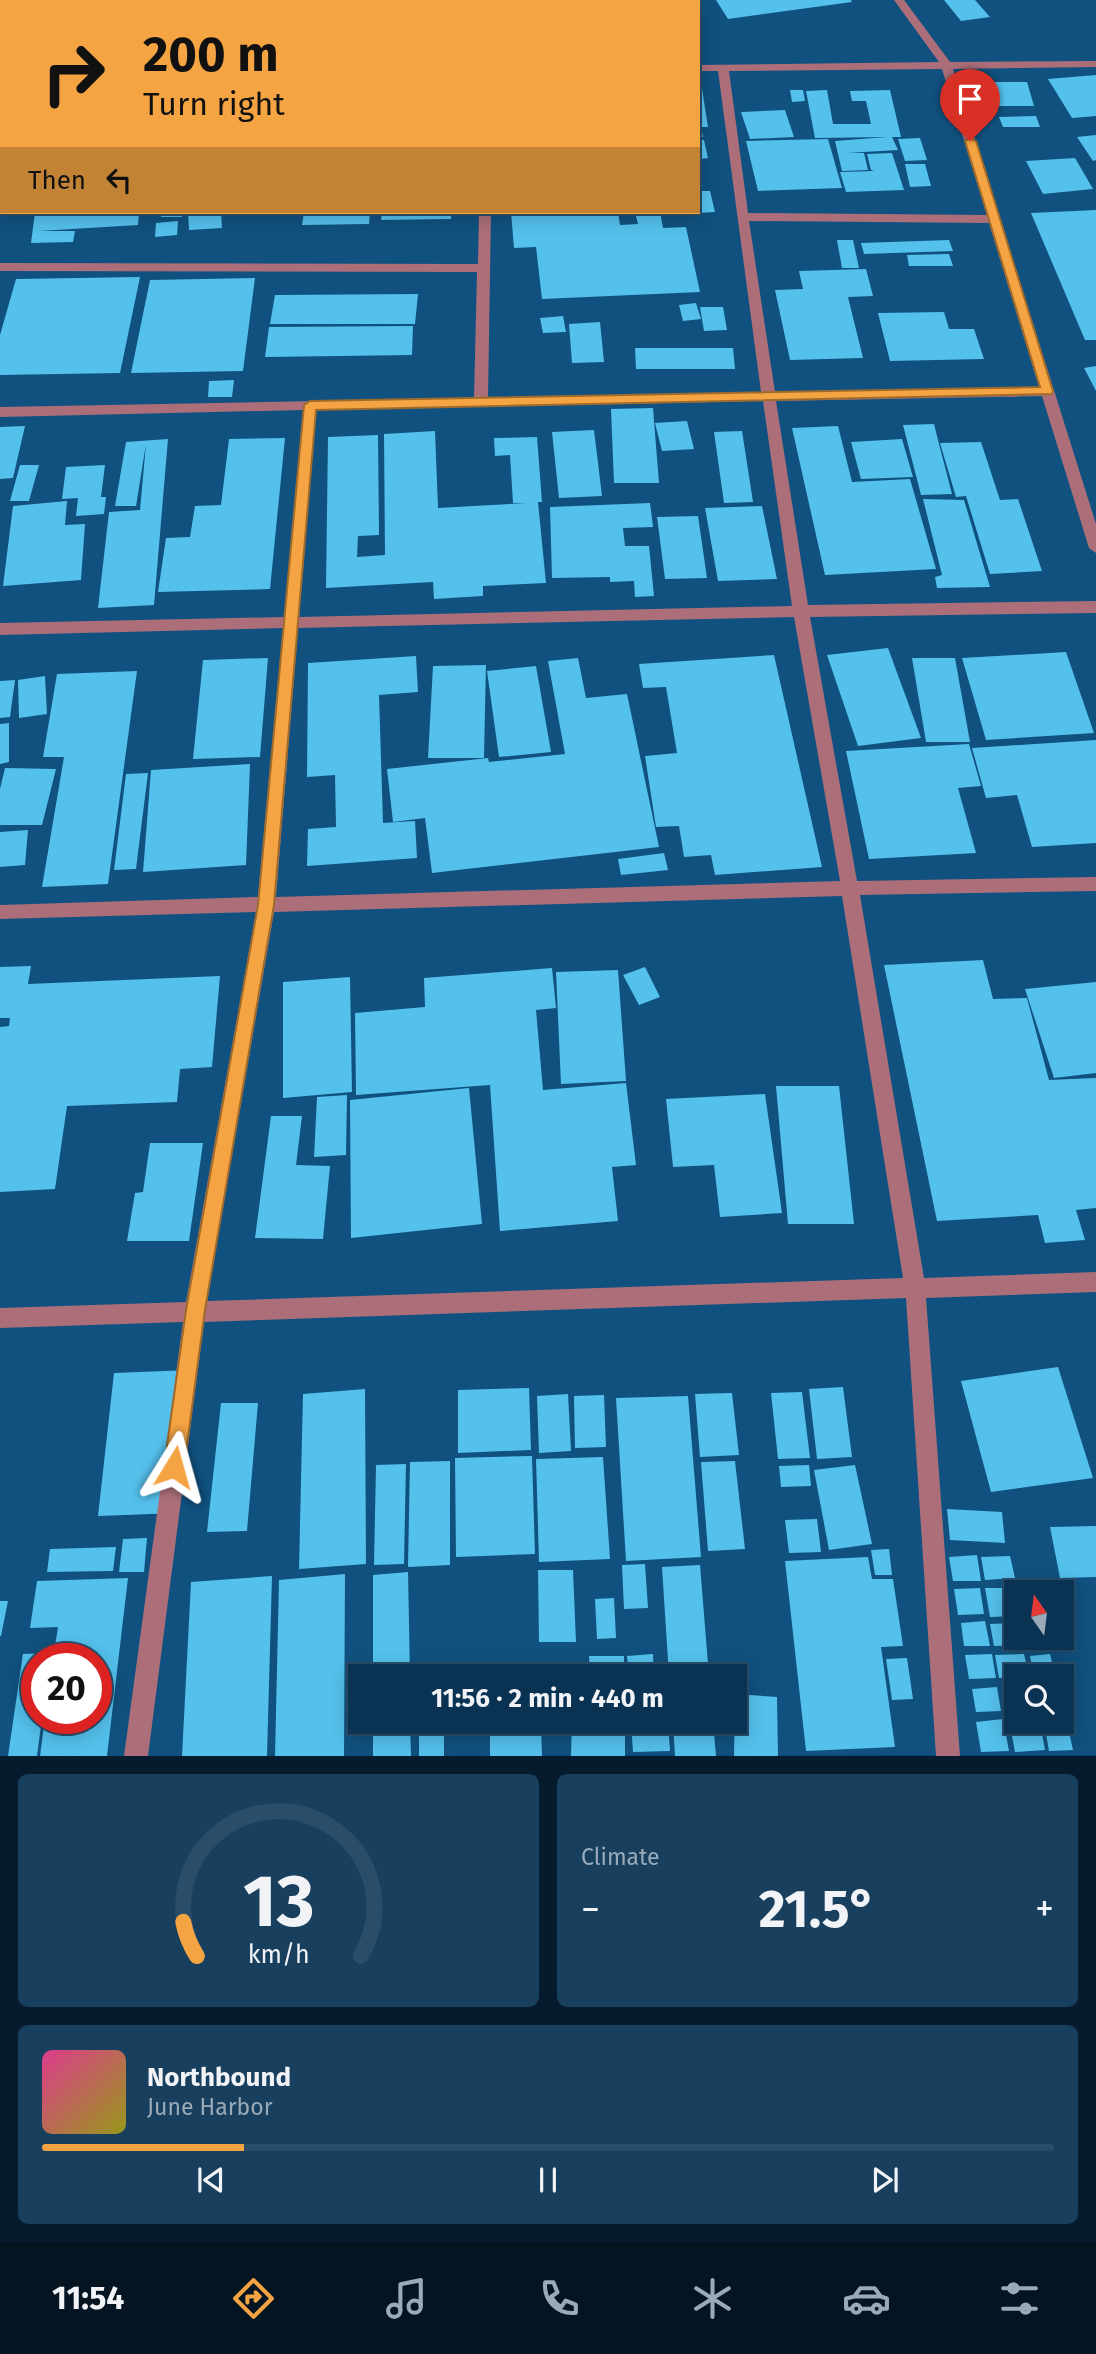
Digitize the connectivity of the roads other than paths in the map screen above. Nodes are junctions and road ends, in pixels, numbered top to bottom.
1 (899, 0) edge
2 (946, 64) junction
3 (1096, 64) edge
4 (723, 67) junction
5 (700, 68) edge
6 (485, 214) edge
7 (742, 217) junction
8 (994, 219) junction
9 (0, 267) edge
10 (484, 268) junction
11 (1047, 391) junction
12 (768, 394) junction
13 (481, 402) junction
14 (310, 405) junction
15 (0, 412) edge
16 (1096, 548) edge
17 (1096, 607) edge
18 (802, 611) junction
19 (291, 624) junction
20 (0, 629) edge
21 (1096, 884) edge
22 (850, 888) junction
23 (266, 905) junction
24 (0, 912) edge
25 (1096, 1282) edge
26 (915, 1286) junction
27 (195, 1310) junction
28 (0, 1318) edge
29 (136, 1755) edge
30 (948, 1755) edge

1 - 2 lane
2 - 3 lane
2 - 4 lane
2 - 8 lane
4 - 5 lane
4 - 7 lane
6 - 10 lane
7 - 8 lane
7 - 12 lane
8 - 11 lane
9 - 10 lane
10 - 13 lane
11 - 12 lane
11 - 16 lane
12 - 13 lane
12 - 18 lane
13 - 14 lane
14 - 15 lane
14 - 19 lane
17 - 18 lane
18 - 19 lane
18 - 22 lane
19 - 20 lane
19 - 23 lane
21 - 22 lane
22 - 23 lane
22 - 26 lane
23 - 24 lane
23 - 27 lane
25 - 26 lane
26 - 27 lane
26 - 30 lane
27 - 28 lane
27 - 29 lane

